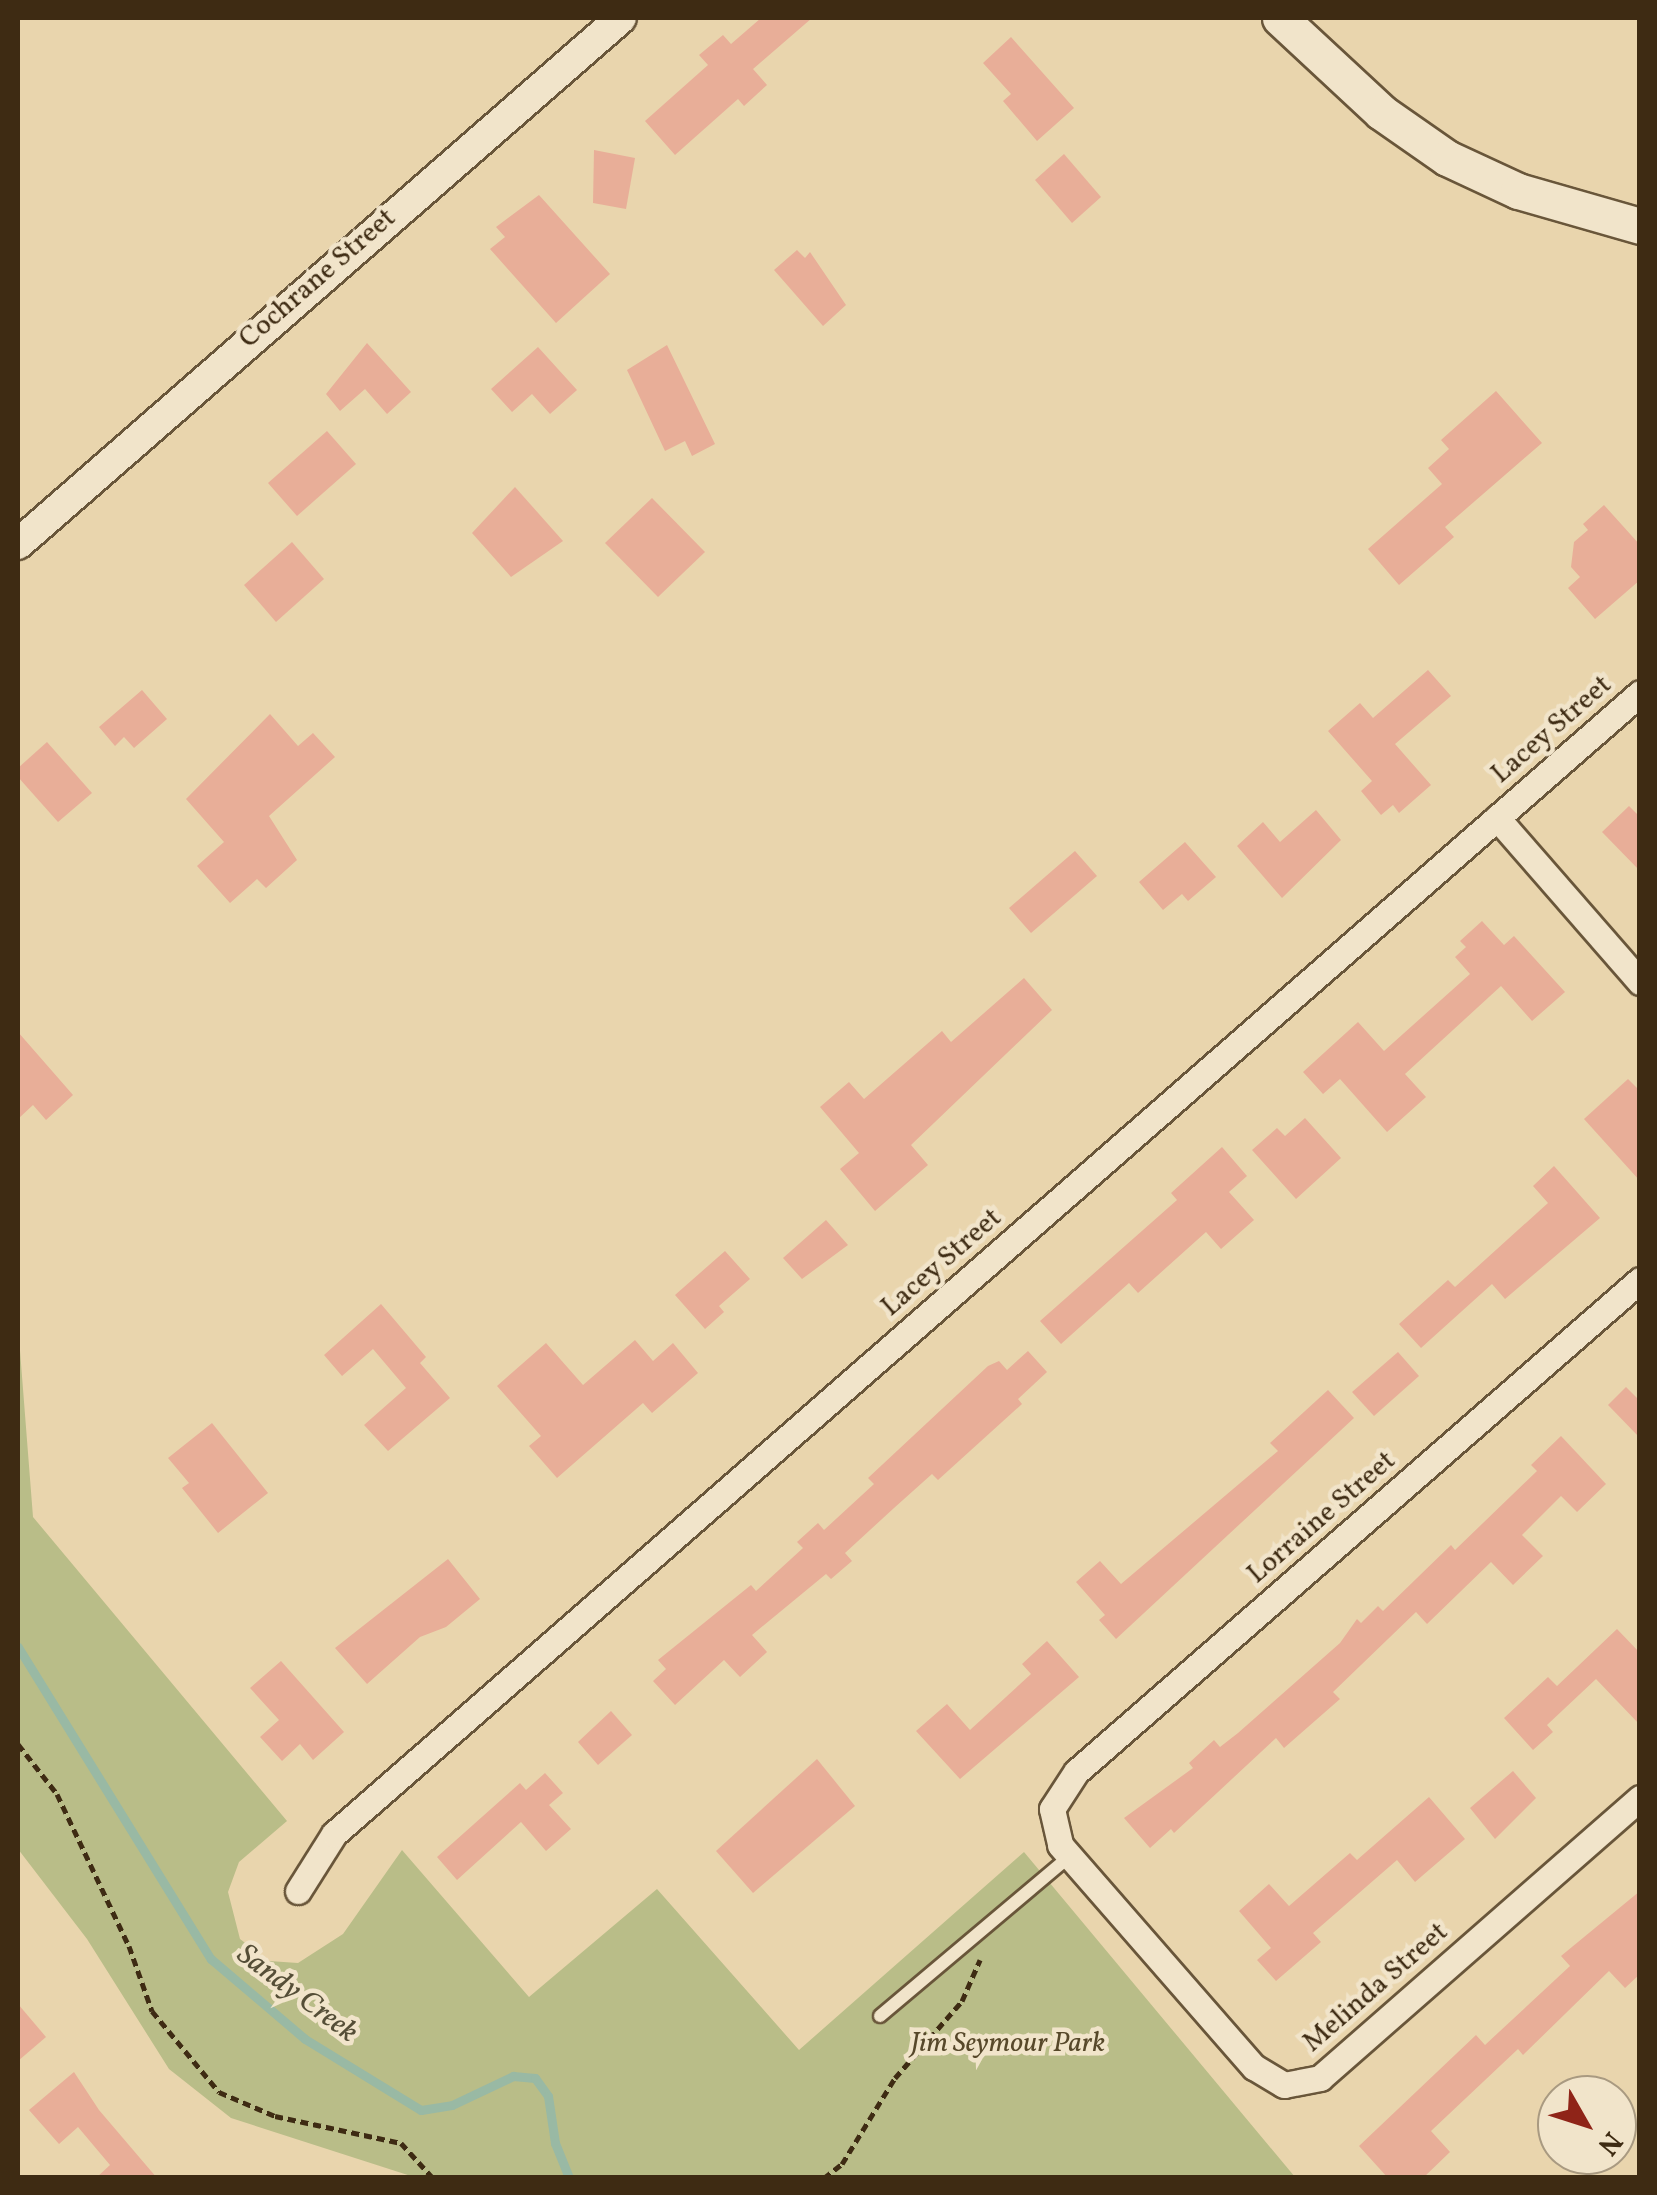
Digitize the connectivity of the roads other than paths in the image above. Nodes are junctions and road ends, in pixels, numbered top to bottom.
1 (622, 18) edge
2 (1280, 18) edge
3 (1640, 226) edge
4 (18, 544) edge
5 (1640, 693) edge
6 (1498, 818) junction
7 (1640, 982) edge
8 (1640, 1280) edge
9 (1640, 1798) edge
10 (1052, 1808) joint
11 (1070, 1856) junction
12 (298, 1891) dead end
13 (880, 2016) dead end

1 - 4 street, Cochrane Street
2 - 3 main road
5 - 6 street, Lacey Street
6 - 7 street
6 - 12 street, Lacey Street
8 - 10 street, Lorraine Street
9 - 11 street, Melinda Street
10 - 11 street, Melinda Street
11 - 13 lane

